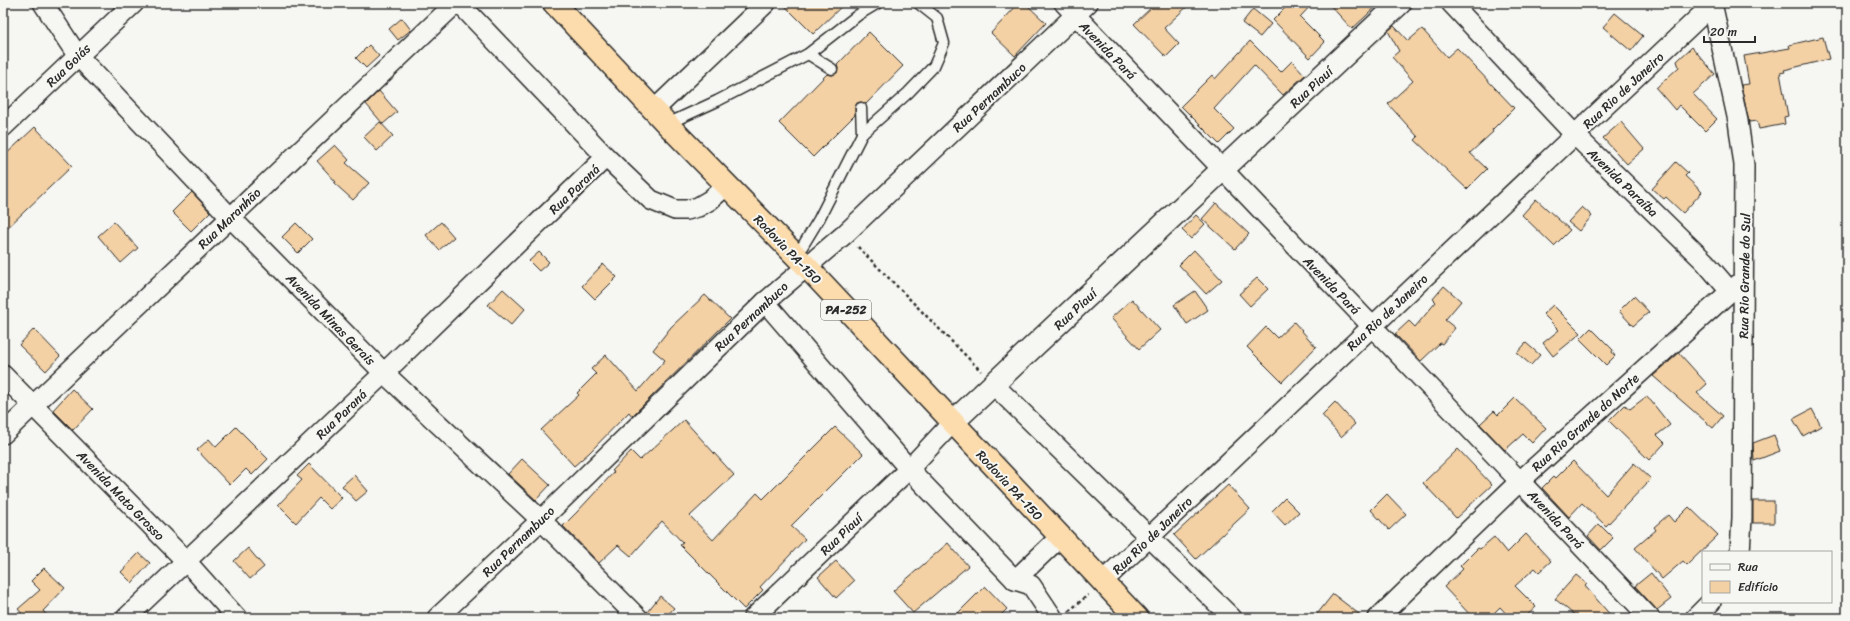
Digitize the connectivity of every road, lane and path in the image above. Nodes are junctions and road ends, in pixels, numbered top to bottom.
1 (43, 3) edge
2 (134, 3) edge
3 (456, 3) edge
4 (459, 3) edge
5 (554, 3) edge
6 (766, 3) edge
7 (878, 3) edge
8 (918, 3) edge
9 (1400, 3) edge
10 (1451, 3) edge
11 (1712, 4) edge
12 (1076, 7) edge
13 (808, 54) junction
14 (77, 55) junction
15 (832, 69) dead end
16 (861, 108) dead end
17 (660, 117) junction
18 (3, 127) edge
19 (862, 134) junction
20 (1575, 135) junction
21 (606, 157) junction
22 (1223, 170) junction
23 (727, 185) junction
24 (230, 217) junction
25 (845, 234) junction
26 (801, 261) junction
27 (1736, 286) junction
28 (765, 302) junction
29 (1371, 326) junction
30 (384, 373) junction
31 (3, 374) edge
32 (994, 385) junction
33 (33, 406) junction
34 (952, 423) junction
35 (3, 434) edge
36 (909, 469) junction
37 (1520, 481) junction
38 (541, 520) junction
39 (1060, 537) junction
40 (1150, 537) junction
41 (1740, 551) edge
42 (186, 561) junction
43 (1016, 580) junction
44 (1102, 582) junction
45 (1710, 603) edge
46 (1060, 615) edge
47 (126, 618) edge
48 (237, 618) edge
49 (437, 618) edge
50 (638, 618) edge
51 (752, 618) edge
52 (1137, 618) edge
53 (1232, 618) edge
54 (1378, 618) edge
55 (1650, 618) edge
56 (1695, 618) edge

1 - 14 street, Avenida Minas Gerais
2 - 14 street, Rua Goiás
3 - 24 street, Rua Maranhão
4 - 21 street
5 - 17 highway, Rodovia PA-150 / PA-252
6 - 17 street
7 - 13 lane
8 - 19 lane
9 - 22 street, Rua Piauí
10 - 20 street, Avenida Paraíba
11 - 20 street, Rua Rio de Janeiro
11 - 27 street, Rua Rio Grande do Sul
12 - 22 street, Avenida Pará
12 - 25 street, Rua Pernambuco
13 - 15 lane
13 - 17 lane
14 - 18 street, Rua Goiás
14 - 24 street, Avenida Minas Gerais
16 - 19 lane
17 - 23 highway, Rodovia PA-150 / PA-252
19 - 26 lane
20 - 27 street, Avenida Paraíba
20 - 29 street, Rua Rio de Janeiro
21 - 23 street
21 - 30 street, Rua Paraná
22 - 29 street, Avenida Pará
22 - 32 street, Rua Piauí
23 - 26 highway, Rodovia PA-150 / PA-252
24 - 30 street, Avenida Minas Gerais
24 - 33 street, Rua Maranhão
25 - 26 street, Rua Pernambuco
25 - 32 path
26 - 28 street, Rua Pernambuco
26 - 34 highway, Rodovia PA-150 / PA-252
27 - 37 street, Rua Rio Grande do Norte
27 - 41 street, Rua Rio Grande do Sul
28 - 36 street
28 - 38 street, Rua Pernambuco
29 - 37 street, Avenida Pará
29 - 40 street, Rua Rio de Janeiro
30 - 38 street, Avenida Minas Gerais
30 - 42 street, Rua Paraná
31 - 33 street, Avenida Mato Grosso
32 - 34 street, Rua Piauí
32 - 40 street
33 - 35 street, Rua Maranhão
33 - 42 street, Avenida Mato Grosso
34 - 36 street, Rua Piauí
34 - 39 highway, Rodovia PA-150 / PA-252
36 - 43 street
36 - 51 street, Rua Piauí
37 - 54 street, Rua Rio Grande do Norte
37 - 55 street, Avenida Pará
38 - 49 street, Rua Pernambuco
38 - 50 street, Avenida Minas Gerais
39 - 43 street
39 - 44 highway, Rodovia PA-150 / PA-252
40 - 44 street, Rua Rio de Janeiro
40 - 53 street
42 - 47 street, Rua Paraná
42 - 48 street, Avenida Mato Grosso
43 - 46 street
44 - 46 path, Rua Rio de Janeiro
44 - 52 highway, Rodovia PA-150 / PA-252
45 - 56 street

